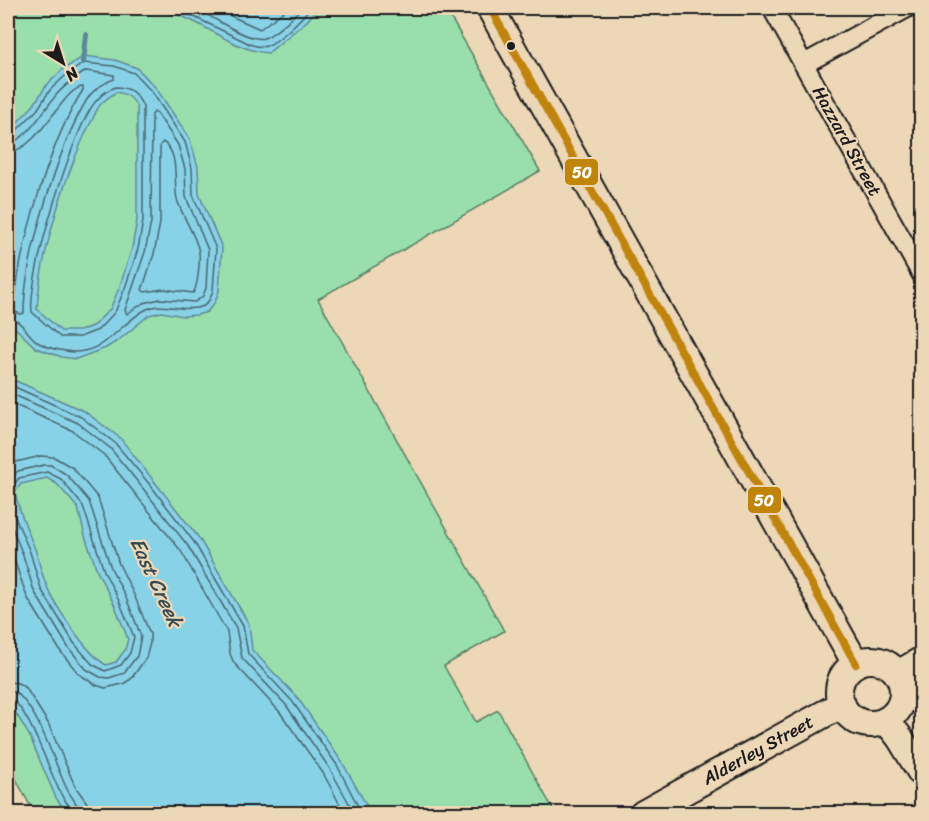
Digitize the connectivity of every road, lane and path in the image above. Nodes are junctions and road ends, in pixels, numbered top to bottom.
1 (490, 8) edge
2 (772, 8) edge
3 (907, 8) edge
4 (804, 64) junction
5 (921, 275) edge
6 (921, 660) edge
7 (856, 664) junction
8 (898, 674) junction
9 (842, 704) junction
10 (886, 720) junction
11 (921, 774) edge
12 (643, 813) edge

1 - 7 main road
2 - 4 street, Hazzard Street
3 - 4 street
4 - 5 street, Hazzard Street
6 - 8 main road
7 - 8 main road
7 - 9 main road
8 - 10 main road
9 - 10 main road
9 - 12 main road, Alderley Street
10 - 11 main road

